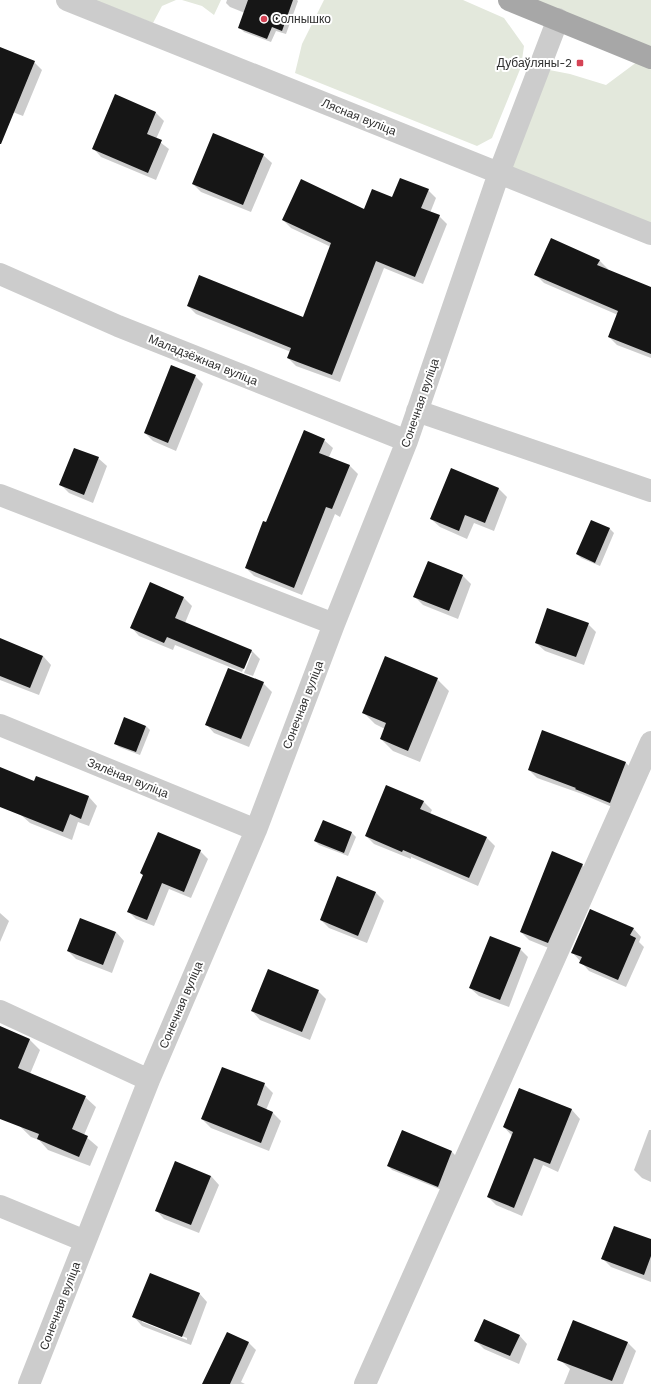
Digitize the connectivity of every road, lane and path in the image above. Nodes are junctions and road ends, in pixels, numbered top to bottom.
1 (67, 0) edge
2 (509, 0) edge
3 (558, 19) junction
4 (651, 58) edge
5 (499, 173) junction
6 (651, 234) edge
7 (0, 274) edge
8 (417, 410) junction
9 (407, 441) junction
10 (651, 491) edge
11 (0, 495) edge
12 (334, 624) junction
13 (0, 725) edge
14 (651, 742) edge
15 (256, 830) junction
16 (0, 1012) edge
17 (149, 1080) junction
18 (0, 1206) edge
19 (85, 1241) junction
20 (29, 1384) edge
21 (365, 1384) edge

1 - 5 street, Лясная вуліца
2 - 3 main road
3 - 4 main road
3 - 5 street, Сонечная вуліца
5 - 6 street, Лясная вуліца
5 - 8 street, Сонечная вуліца
7 - 9 street, Маладзёжная вуліца
8 - 9 street, Сонечная вуліца
8 - 10 street
9 - 12 street, Сонечная вуліца
11 - 12 street
12 - 15 street, Сонечная вуліца
13 - 15 street, Зялёная вуліца
14 - 21 street
15 - 17 street, Сонечная вуліца
16 - 17 street
17 - 19 street, Сонечная вуліца
18 - 19 street
19 - 20 street, Сонечная вуліца

